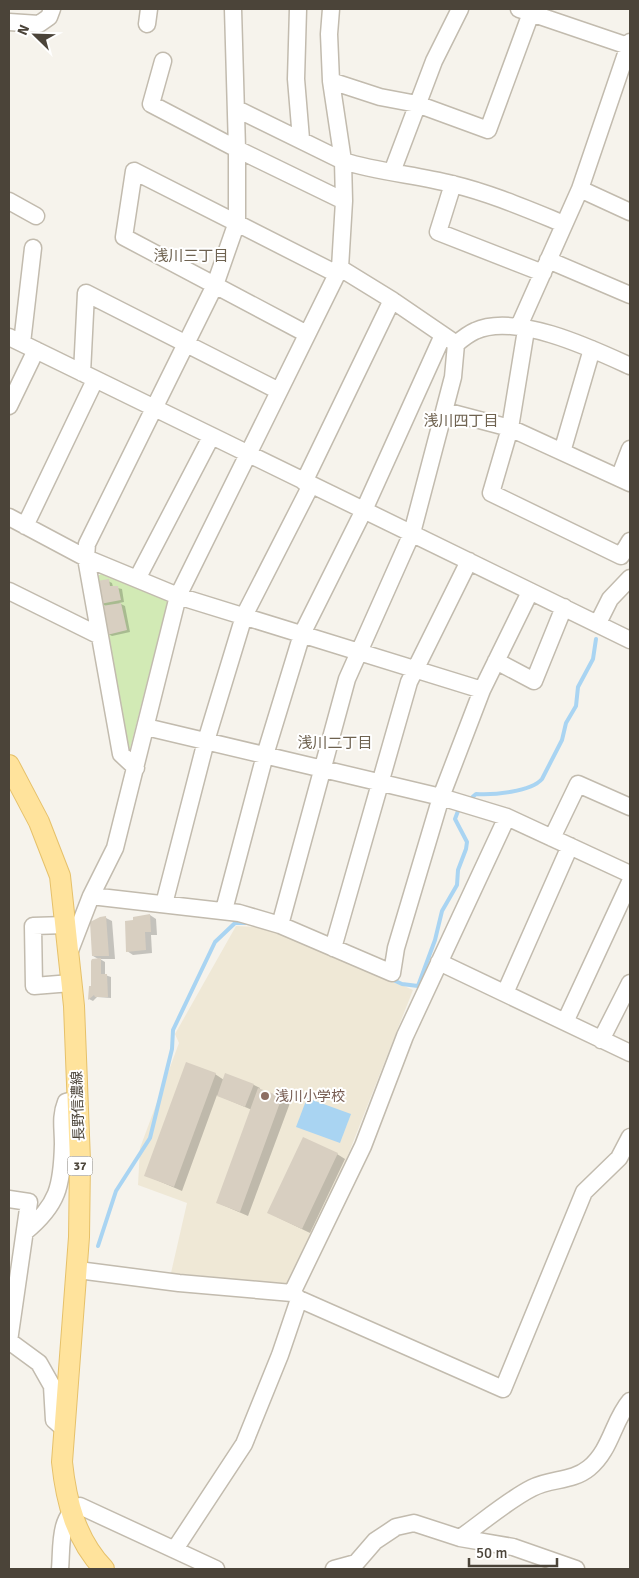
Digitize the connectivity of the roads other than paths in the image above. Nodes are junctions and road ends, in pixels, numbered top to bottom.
1 (52, 9) edge
2 (233, 9) edge
3 (298, 9) edge
4 (331, 9) edge
5 (460, 9) edge
6 (524, 11) edge
7 (9, 22) edge
8 (629, 44) edge
9 (163, 61) dead end
10 (331, 81) junction
11 (417, 104) junction
12 (237, 109) junction
13 (302, 139) junction
14 (238, 149) junction
15 (343, 160) junction
16 (392, 172) junction
17 (453, 184) junction
18 (580, 189) junction
19 (9, 201) edge
20 (344, 201) junction
21 (630, 212) edge
22 (36, 216) dead end
23 (237, 222) junction
24 (564, 224) junction
25 (33, 248) dead end
26 (545, 267) junction
27 (339, 271) junction
28 (215, 285) junction
29 (630, 295) edge
30 (392, 300) junction
31 (523, 328) junction
32 (307, 334) junction
33 (449, 339) junction
34 (22, 343) edge
35 (185, 345) junction
36 (592, 349) junction
37 (630, 366) edge
38 (89, 376) junction
39 (279, 391) junction
40 (9, 406) edge
41 (154, 408) junction
42 (445, 411) junction
43 (510, 428) junction
44 (211, 437) junction
45 (630, 449) edge
46 (562, 452) junction
47 (248, 455) junction
48 (625, 481) edge
49 (308, 484) junction
50 (364, 510) junction
51 (9, 517) edge
52 (25, 526) junction
53 (412, 533) junction
54 (630, 541) edge
55 (86, 558) junction
56 (469, 561) junction
57 (630, 578) edge
58 (137, 579) junction
59 (9, 591) edge
60 (530, 592) junction
61 (178, 596) junction
62 (564, 607) junction
63 (244, 616) junction
64 (598, 623) junction
65 (302, 634) junction
66 (100, 636) junction
67 (630, 640) edge
68 (358, 652) junction
69 (496, 661) junction
70 (416, 670) junction
71 (482, 690) junction
72 (146, 727) junction
73 (206, 741) junction
74 (265, 755) junction
75 (9, 765) edge
76 (136, 768) junction
77 (321, 769) junction
78 (379, 782) junction
79 (441, 797) junction
80 (630, 807) edge
81 (507, 817) junction
82 (552, 838) junction
83 (570, 846) junction
84 (630, 874) edge
85 (630, 882) edge
86 (91, 896) junction
87 (164, 904) junction
88 (224, 910) junction
89 (66, 925) junction
90 (280, 925) junction
91 (333, 948) junction
92 (69, 953) junction
93 (439, 962) junction
94 (630, 983) edge
95 (72, 984) junction
96 (505, 992) junction
97 (565, 1022) junction
98 (601, 1040) junction
99 (630, 1053) edge
100 (78, 1099) junction
101 (630, 1137) edge
102 (9, 1199) edge
103 (25, 1232) junction
104 (78, 1270) junction
105 (13, 1284) edge
106 (296, 1296) junction
107 (9, 1341) edge
108 (630, 1400) edge
109 (63, 1428) junction
110 (71, 1510) junction
111 (460, 1538) junction
112 (175, 1549) junction
113 (60, 1569) edge
114 (104, 1569) edge
115 (216, 1569) edge
116 (334, 1569) edge
117 (576, 1569) edge

1 - 7 street
2 - 12 street
3 - 13 street
4 - 10 street
5 - 11 street
6 - 8 street
6 - 11 street
8 - 18 street
9 - 14 street
10 - 11 street
10 - 15 street
11 - 16 street
12 - 13 street
12 - 14 street
13 - 15 street
14 - 20 street
14 - 23 street
15 - 16 street
15 - 20 street
16 - 17 street
17 - 24 street
17 - 26 street
18 - 21 street
18 - 24 street
19 - 22 street
20 - 27 street
23 - 27 street
23 - 28 street
23 - 28 street
24 - 26 street
25 - 34 street
26 - 29 street
26 - 31 street
27 - 30 street
27 - 32 street
28 - 32 street
28 - 35 street
30 - 33 street
30 - 49 street
31 - 33 street
31 - 36 street
31 - 43 street
32 - 39 street
33 - 42 street
33 - 50 street
34 - 38 street
34 - 40 street
35 - 38 street
35 - 39 street
35 - 41 street
36 - 37 street
36 - 46 street
38 - 41 street
38 - 52 street
39 - 47 street
41 - 44 street
41 - 55 street
42 - 43 street
42 - 53 street
43 - 46 street
43 - 54 street
44 - 47 street
44 - 58 street
45 - 48 street
46 - 48 street
47 - 49 street
47 - 61 street
49 - 50 street
49 - 63 street
50 - 53 street
50 - 65 street
51 - 52 street
52 - 55 street
53 - 56 street
53 - 68 street
55 - 58 street
55 - 66 street
56 - 60 street
56 - 70 street
57 - 64 street
58 - 61 street
59 - 66 street
60 - 62 street
60 - 69 street
61 - 63 street
61 - 72 street
62 - 64 street
62 - 69 street
63 - 65 street
63 - 73 street
64 - 67 street
65 - 68 street
65 - 74 street
66 - 76 street
68 - 70 street
68 - 77 street
69 - 71 street
70 - 71 street
70 - 78 street
71 - 79 street
72 - 73 street
72 - 76 street
73 - 74 street
73 - 87 street
74 - 77 street
74 - 88 street
75 - 89 main road, 長野信濃線 / 37
76 - 86 street
77 - 78 street
77 - 90 street
78 - 79 street
78 - 91 street
79 - 81 street
79 - 91 street
80 - 82 street
81 - 82 street
81 - 93 street
82 - 83 street
83 - 84 street
83 - 96 street
85 - 97 street
86 - 87 street
86 - 92 street
87 - 88 street
88 - 90 street
89 - 92 main road, 長野信濃線 / 37
89 - 95 street
90 - 91 street
92 - 95 main road, 長野信濃線 / 37
93 - 96 street
93 - 106 street
94 - 98 street
95 - 100 main road, 長野信濃線 / 37
96 - 97 street
97 - 98 street
98 - 99 street
100 - 103 street
100 - 104 main road, 長野信濃線 / 37
101 - 106 street
102 - 103 street
103 - 105 street
104 - 106 street
104 - 109 main road, 長野信濃線 / 37
105 - 107 street
106 - 112 street
107 - 109 street
108 - 111 street
109 - 110 main road, 長野信濃線 / 37
110 - 112 street
110 - 113 street
110 - 114 main road, 長野信濃線 / 37
111 - 116 street
111 - 117 street
112 - 115 street

